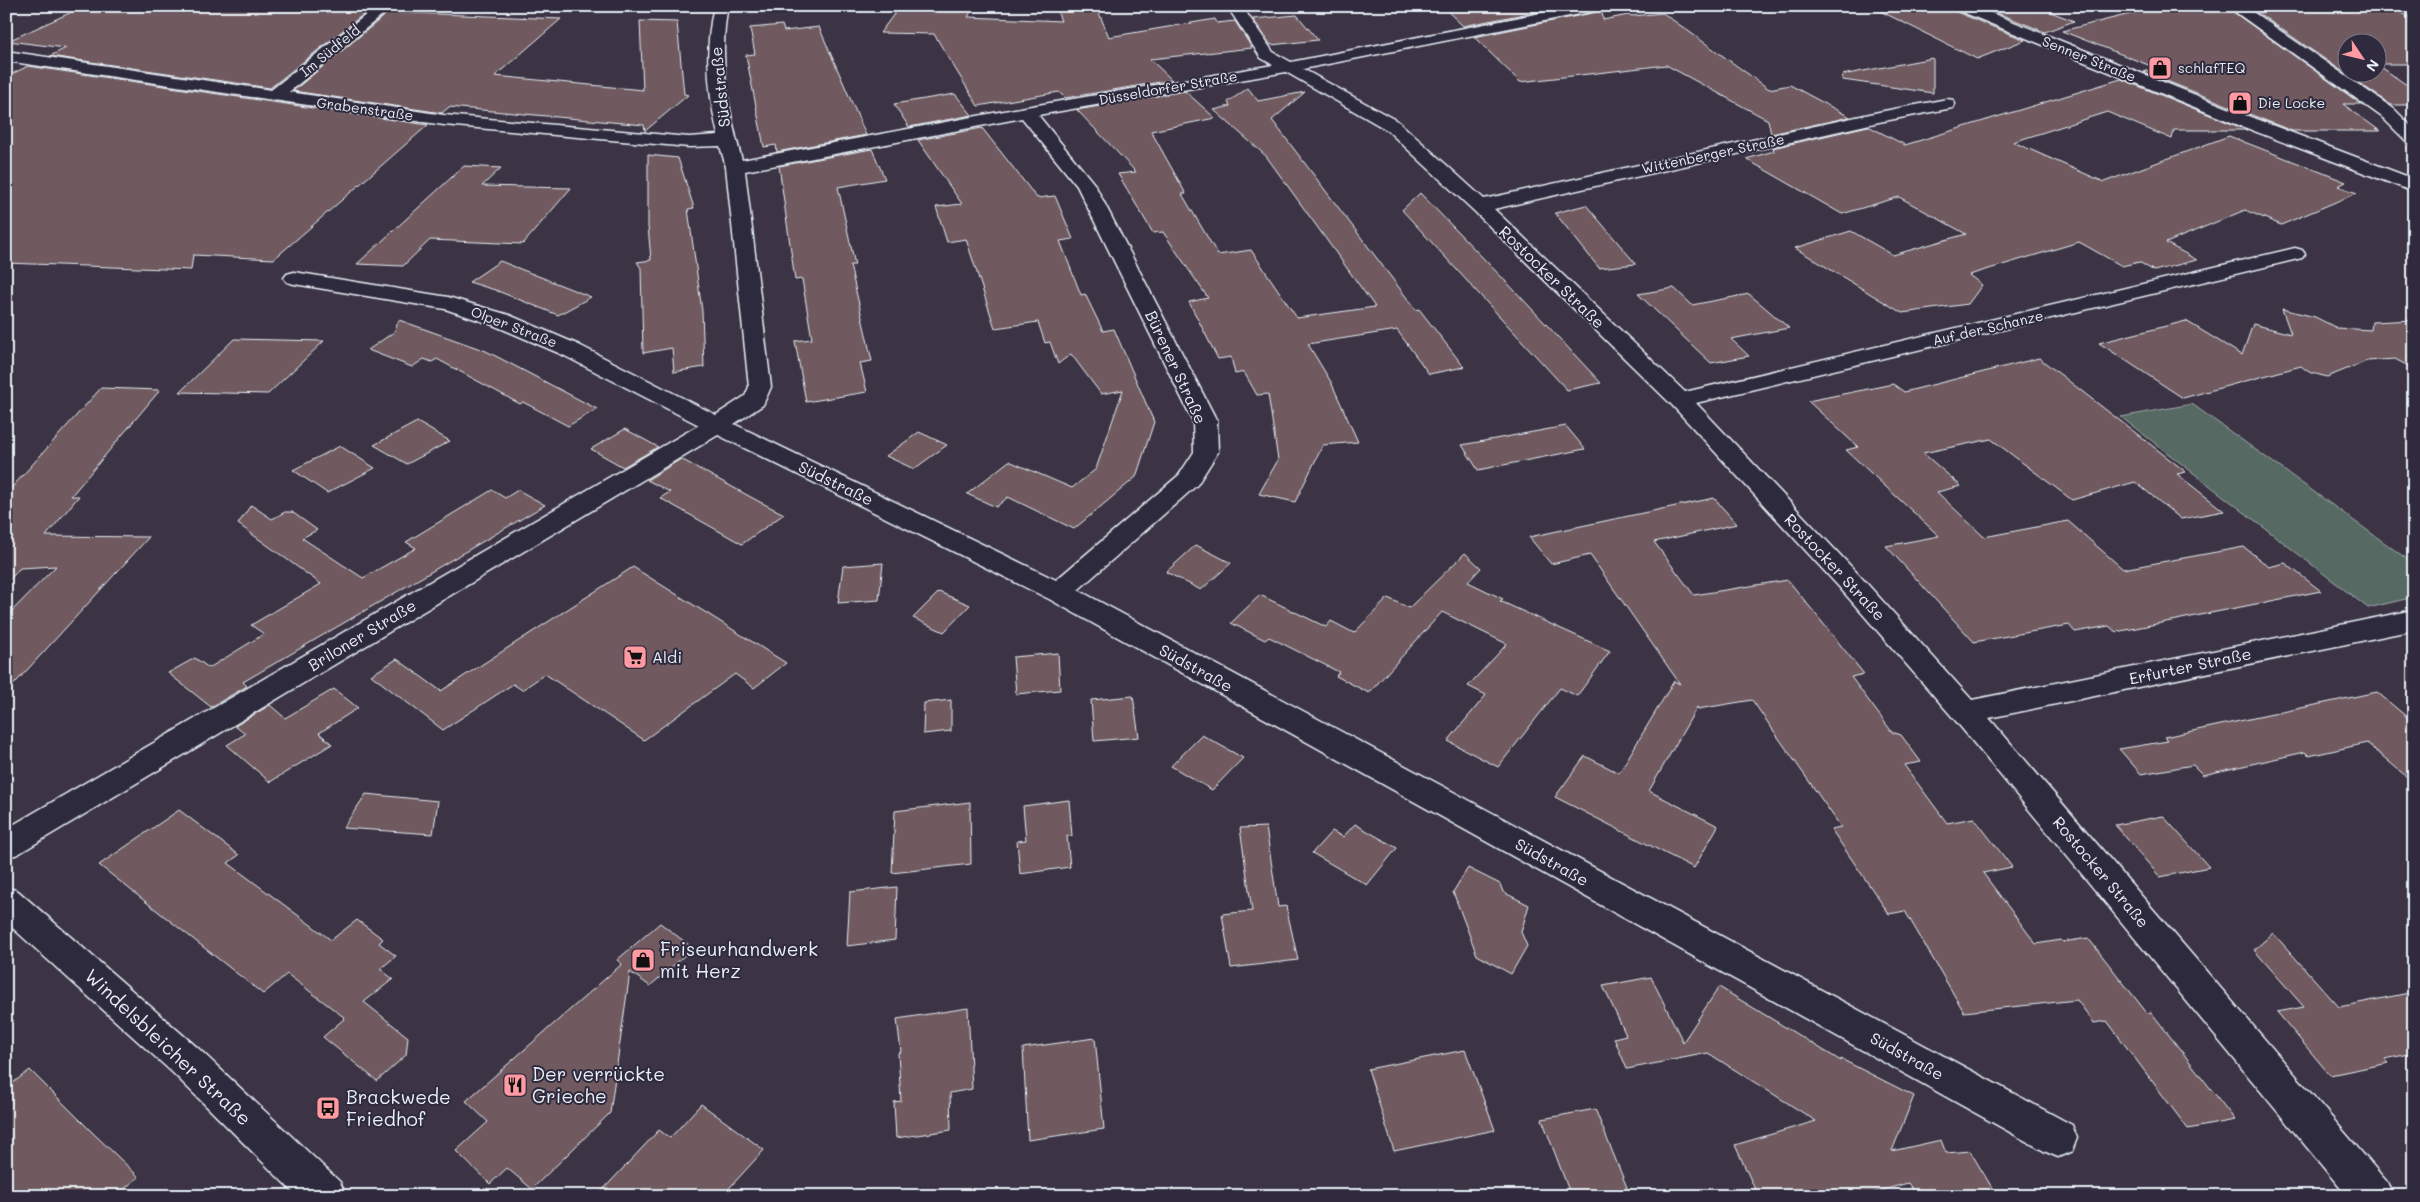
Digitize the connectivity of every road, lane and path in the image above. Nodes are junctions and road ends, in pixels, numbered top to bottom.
1 (386, 6) edge
2 (721, 6) edge
3 (1234, 6) edge
4 (1600, 6) edge
5 (1960, 6) edge
6 (2234, 6) edge
7 (6, 56) edge
8 (1288, 67) junction
9 (274, 96) junction
10 (1947, 104) dead end
11 (1026, 112) junction
12 (2414, 139) edge
13 (726, 140) junction
14 (735, 166) junction
15 (2409, 179) edge
16 (1480, 206) junction
17 (2295, 254) dead end
18 (294, 278) dead end
19 (1680, 400) junction
20 (717, 425) junction
21 (1058, 592) junction
22 (2414, 620) edge
23 (1966, 712) junction
24 (6, 845) edge
25 (6, 901) edge
26 (2058, 1138) dead end
27 (326, 1196) edge
28 (2373, 1196) edge

1 - 9 street, Im Südfeld
2 - 13 street, Südstraße
3 - 8 street, Rostocker Straße
4 - 8 street, Düsseldorfer Straße
5 - 15 street, Senner Straße
6 - 12 street
7 - 9 street, Grabenstraße
8 - 11 street, Düsseldorfer Straße
8 - 16 street, Rostocker Straße
9 - 13 street, Grabenstraße
10 - 16 street, Wittenberger Straße
11 - 14 street, Düsseldorfer Straße
11 - 21 street, Bürener Straße
13 - 14 street, Südstraße
14 - 20 street, Südstraße
16 - 19 street, Rostocker Straße
17 - 19 street, Auf der Schanze
18 - 20 street, Olper Straße
19 - 23 street, Rostocker Straße
20 - 21 street, Südstraße
20 - 24 street, Briloner Straße
21 - 26 street, Südstraße
22 - 23 street, Erfurter Straße
23 - 28 street, Rostocker Straße
25 - 27 street, Windelsbleicher Straße

